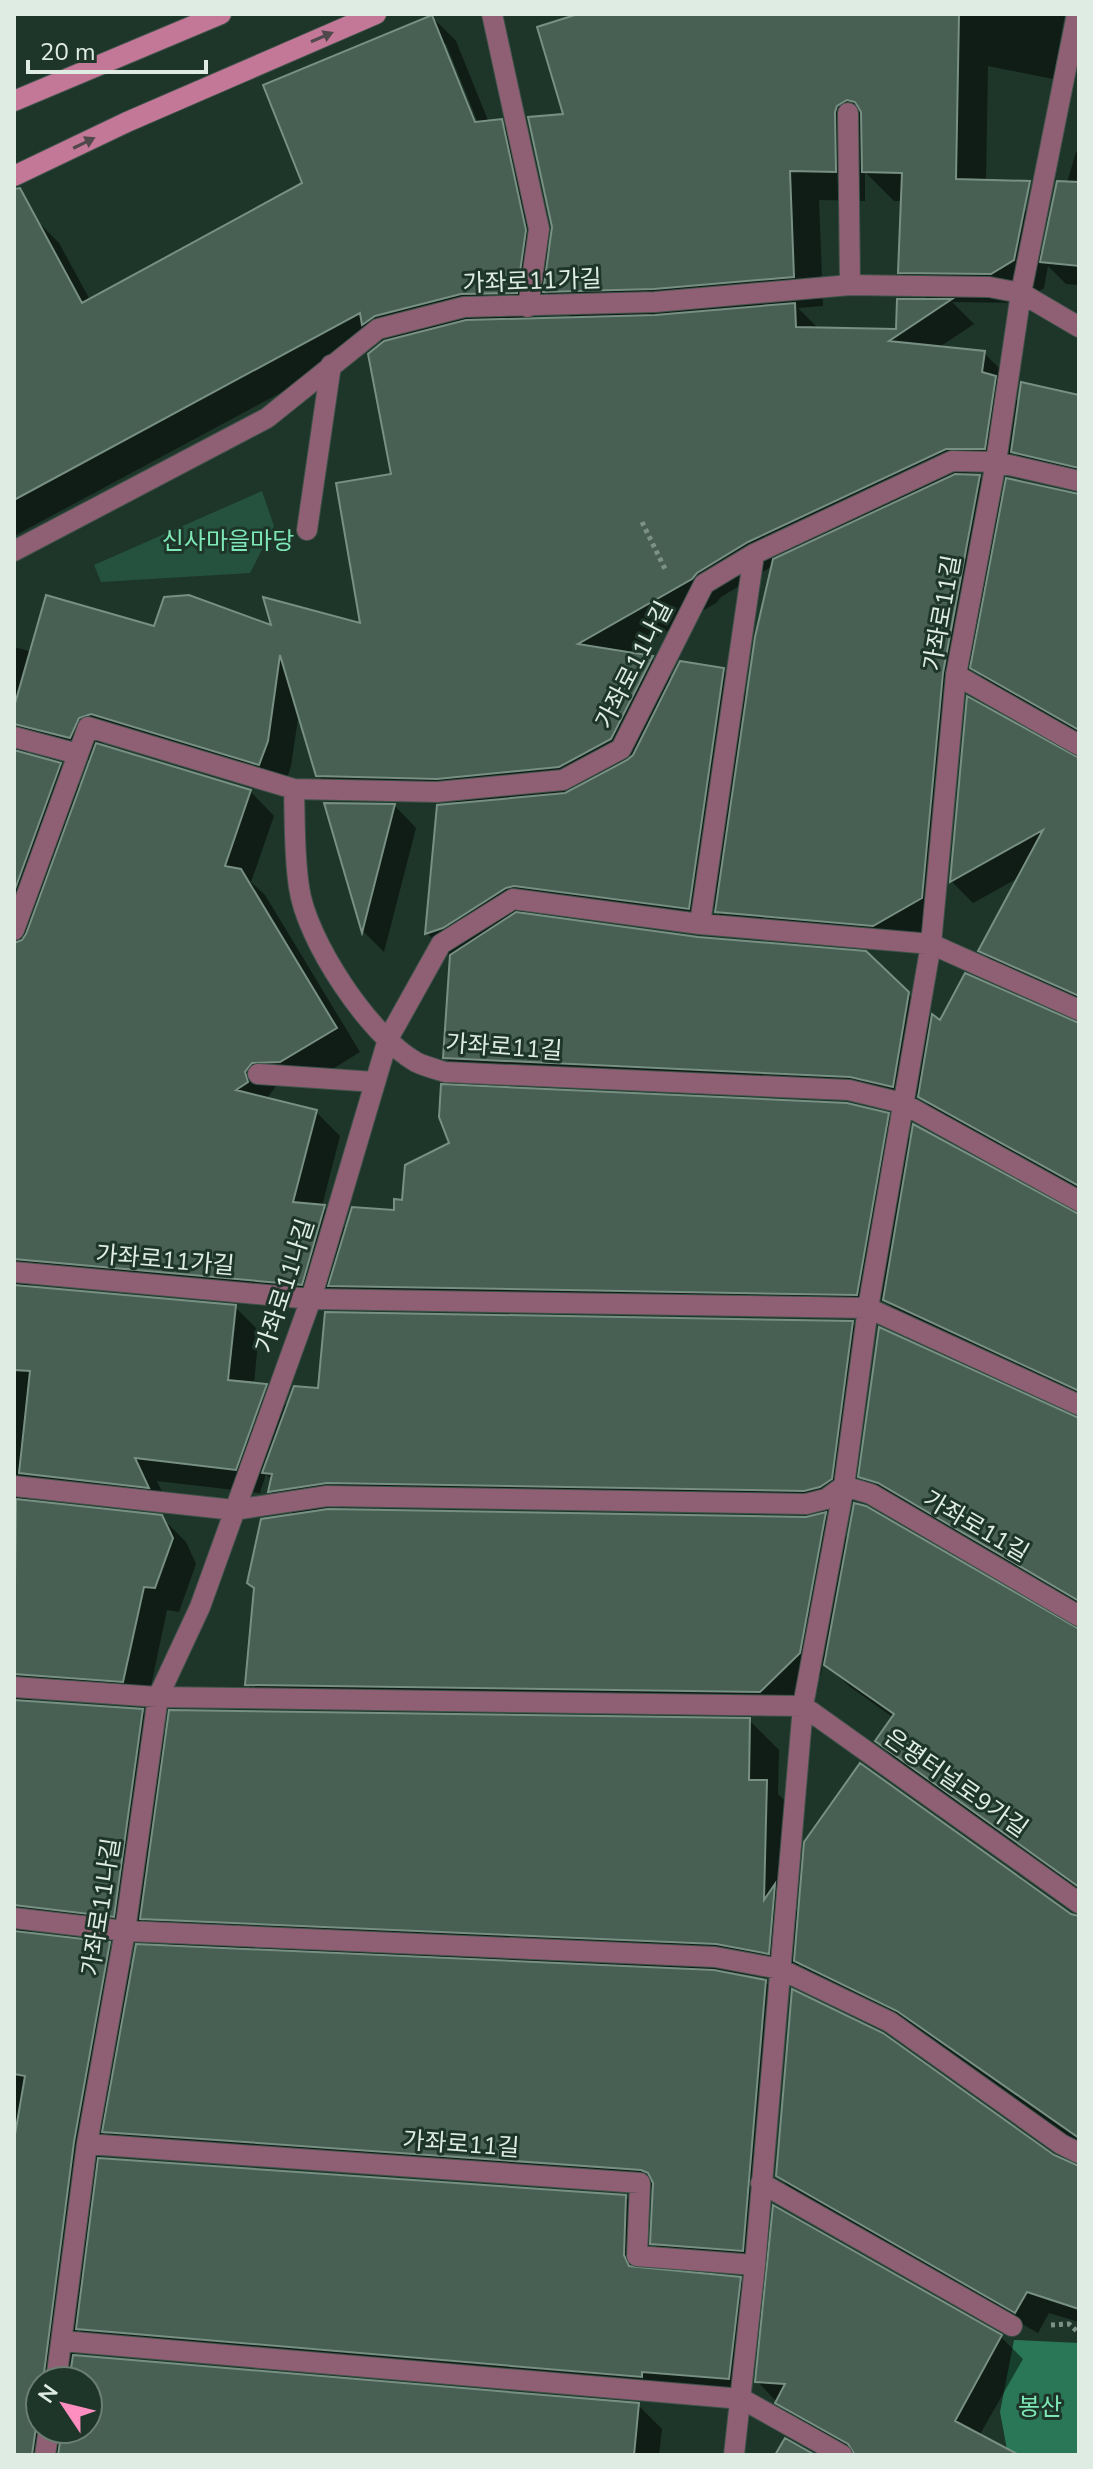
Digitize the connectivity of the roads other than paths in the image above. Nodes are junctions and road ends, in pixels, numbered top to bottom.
1 (221, 14) edge
2 (376, 14) edge
3 (492, 14) edge
4 (1077, 14) edge
5 (14, 101) edge
6 (848, 113) dead end
7 (14, 176) edge
8 (850, 285) junction
9 (1021, 293) junction
10 (528, 307) junction
11 (1079, 327) edge
12 (331, 365) junction
13 (996, 462) junction
14 (1079, 481) edge
15 (307, 530) dead end
16 (14, 551) edge
17 (754, 554) junction
18 (956, 675) junction
19 (14, 737) edge
20 (1079, 745) edge
21 (78, 754) junction
22 (294, 789) junction
23 (700, 924) junction
24 (14, 930) edge
25 (931, 944) junction
26 (1079, 1010) edge
27 (388, 1039) junction
28 (258, 1074) dead end
29 (375, 1082) junction
30 (902, 1103) junction
31 (1079, 1201) edge
32 (14, 1272) edge
33 (311, 1299) junction
34 (868, 1308) junction
35 (1079, 1405) edge
36 (14, 1486) edge
37 (844, 1486) junction
38 (234, 1510) junction
39 (1079, 1616) edge
40 (14, 1687) edge
41 (158, 1697) junction
42 (803, 1706) junction
43 (1079, 1903) edge
44 (14, 1918) edge
45 (125, 1931) junction
46 (780, 1969) junction
47 (87, 2144) junction
48 (1079, 2153) edge
49 (761, 2183) junction
50 (755, 2265) junction
51 (1012, 2326) dead end
52 (62, 2341) junction
53 (58, 2365) edge
54 (742, 2399) junction
55 (734, 2455) edge
56 (842, 2455) edge

1 - 5 main road
7 -> 2 main road
3 - 10 street
4 - 9 street, 가좌로11길
6 - 8 street
8 - 9 street, 가좌로11가길
8 - 10 street, 가좌로11가길
9 - 11 street
9 - 13 street, 가좌로11길
10 - 12 street, 가좌로11가길
12 - 15 street
12 - 16 street, 가좌로11가길
13 - 14 street, 가좌로11나길
13 - 17 street, 가좌로11나길
13 - 18 street, 가좌로11길
17 - 22 street, 가좌로11나길
17 - 23 street
18 - 20 street
18 - 25 street, 가좌로11길
19 - 21 street
21 - 22 street, 가좌로11나길
21 - 24 street
22 - 27 street
23 - 25 street
23 - 27 street
25 - 26 street
25 - 30 street, 가좌로11길
27 - 29 street, 가좌로11나길
27 - 30 street, 가좌로11길
28 - 29 street
29 - 33 street, 가좌로11나길
30 - 31 street, 가좌로11길
30 - 34 street, 가좌로11길
32 - 33 street, 가좌로11가길
33 - 34 street
33 - 38 street, 가좌로11나길
34 - 35 street
34 - 37 street, 가좌로11길
36 - 38 street
37 - 38 street
37 - 39 street, 가좌로11길
37 - 42 street, 가좌로11길
38 - 41 street, 가좌로11나길
40 - 41 street
41 - 42 street
41 - 45 street, 가좌로11나길
42 - 43 street, 은평터널로9가길
42 - 46 street, 가좌로11길
44 - 45 street
45 - 46 street
45 - 47 street, 가좌로11나길
46 - 48 street
46 - 49 street, 가좌로11길
47 - 50 street, 가좌로11길
47 - 52 street, 가좌로11나길
49 - 50 street, 가좌로11길
49 - 51 street
50 - 54 street, 가좌로11길
52 - 53 street, 가좌로11나길
52 - 54 street
54 - 55 street, 가좌로11길
54 - 56 street

